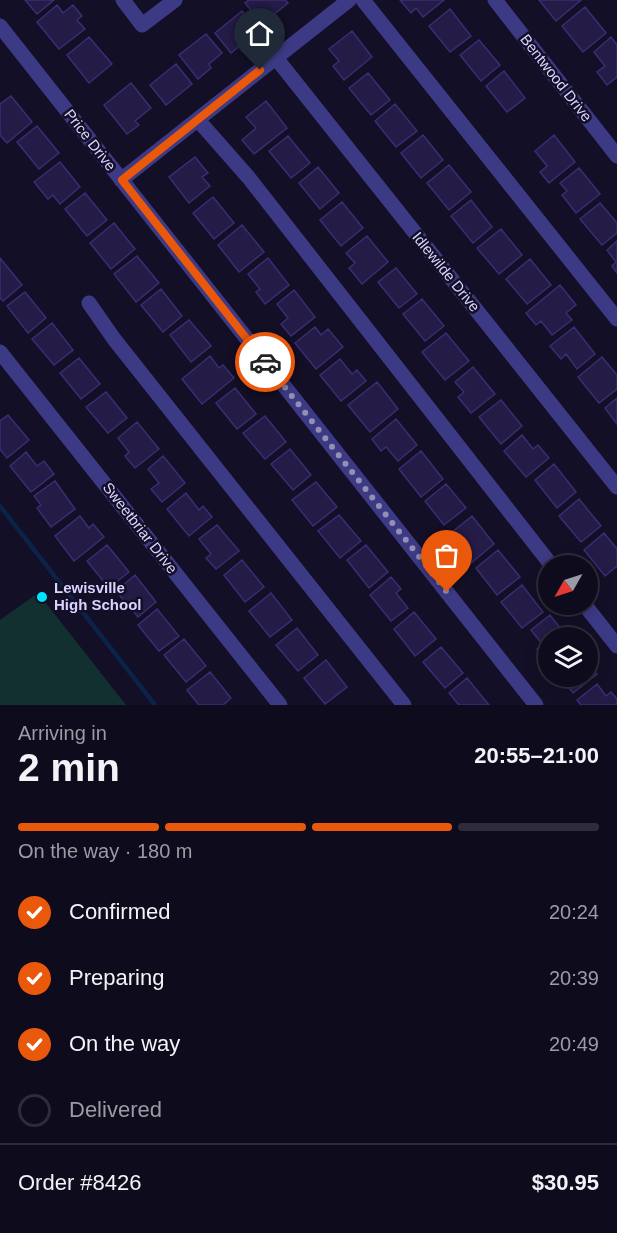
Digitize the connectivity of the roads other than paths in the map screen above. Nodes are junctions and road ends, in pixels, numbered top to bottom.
1 (123, 0) edge
2 (175, 0) edge
3 (349, 0) edge
4 (363, 0) edge
5 (495, 0) edge
6 (0, 26) edge
7 (276, 58) junction
8 (198, 120) junction
9 (617, 156) edge
10 (122, 180) junction
11 (89, 303) dead end
12 (617, 319) edge
13 (0, 352) edge
14 (617, 487) edge
15 (543, 555) edge
16 (593, 615) edge
17 (617, 646) edge
18 (280, 705) edge
19 (404, 705) edge
20 (536, 705) edge

1 - 2 street
3 - 7 street
4 - 12 street
5 - 9 street, Bentwood Drive
6 - 10 street, Price Drive
7 - 8 street
7 - 14 street, Idlewilde Drive
8 - 10 street
8 - 15 street
10 - 20 street, Price Drive
11 - 19 street
13 - 18 street, Sweetbriar Drive
16 - 17 street

